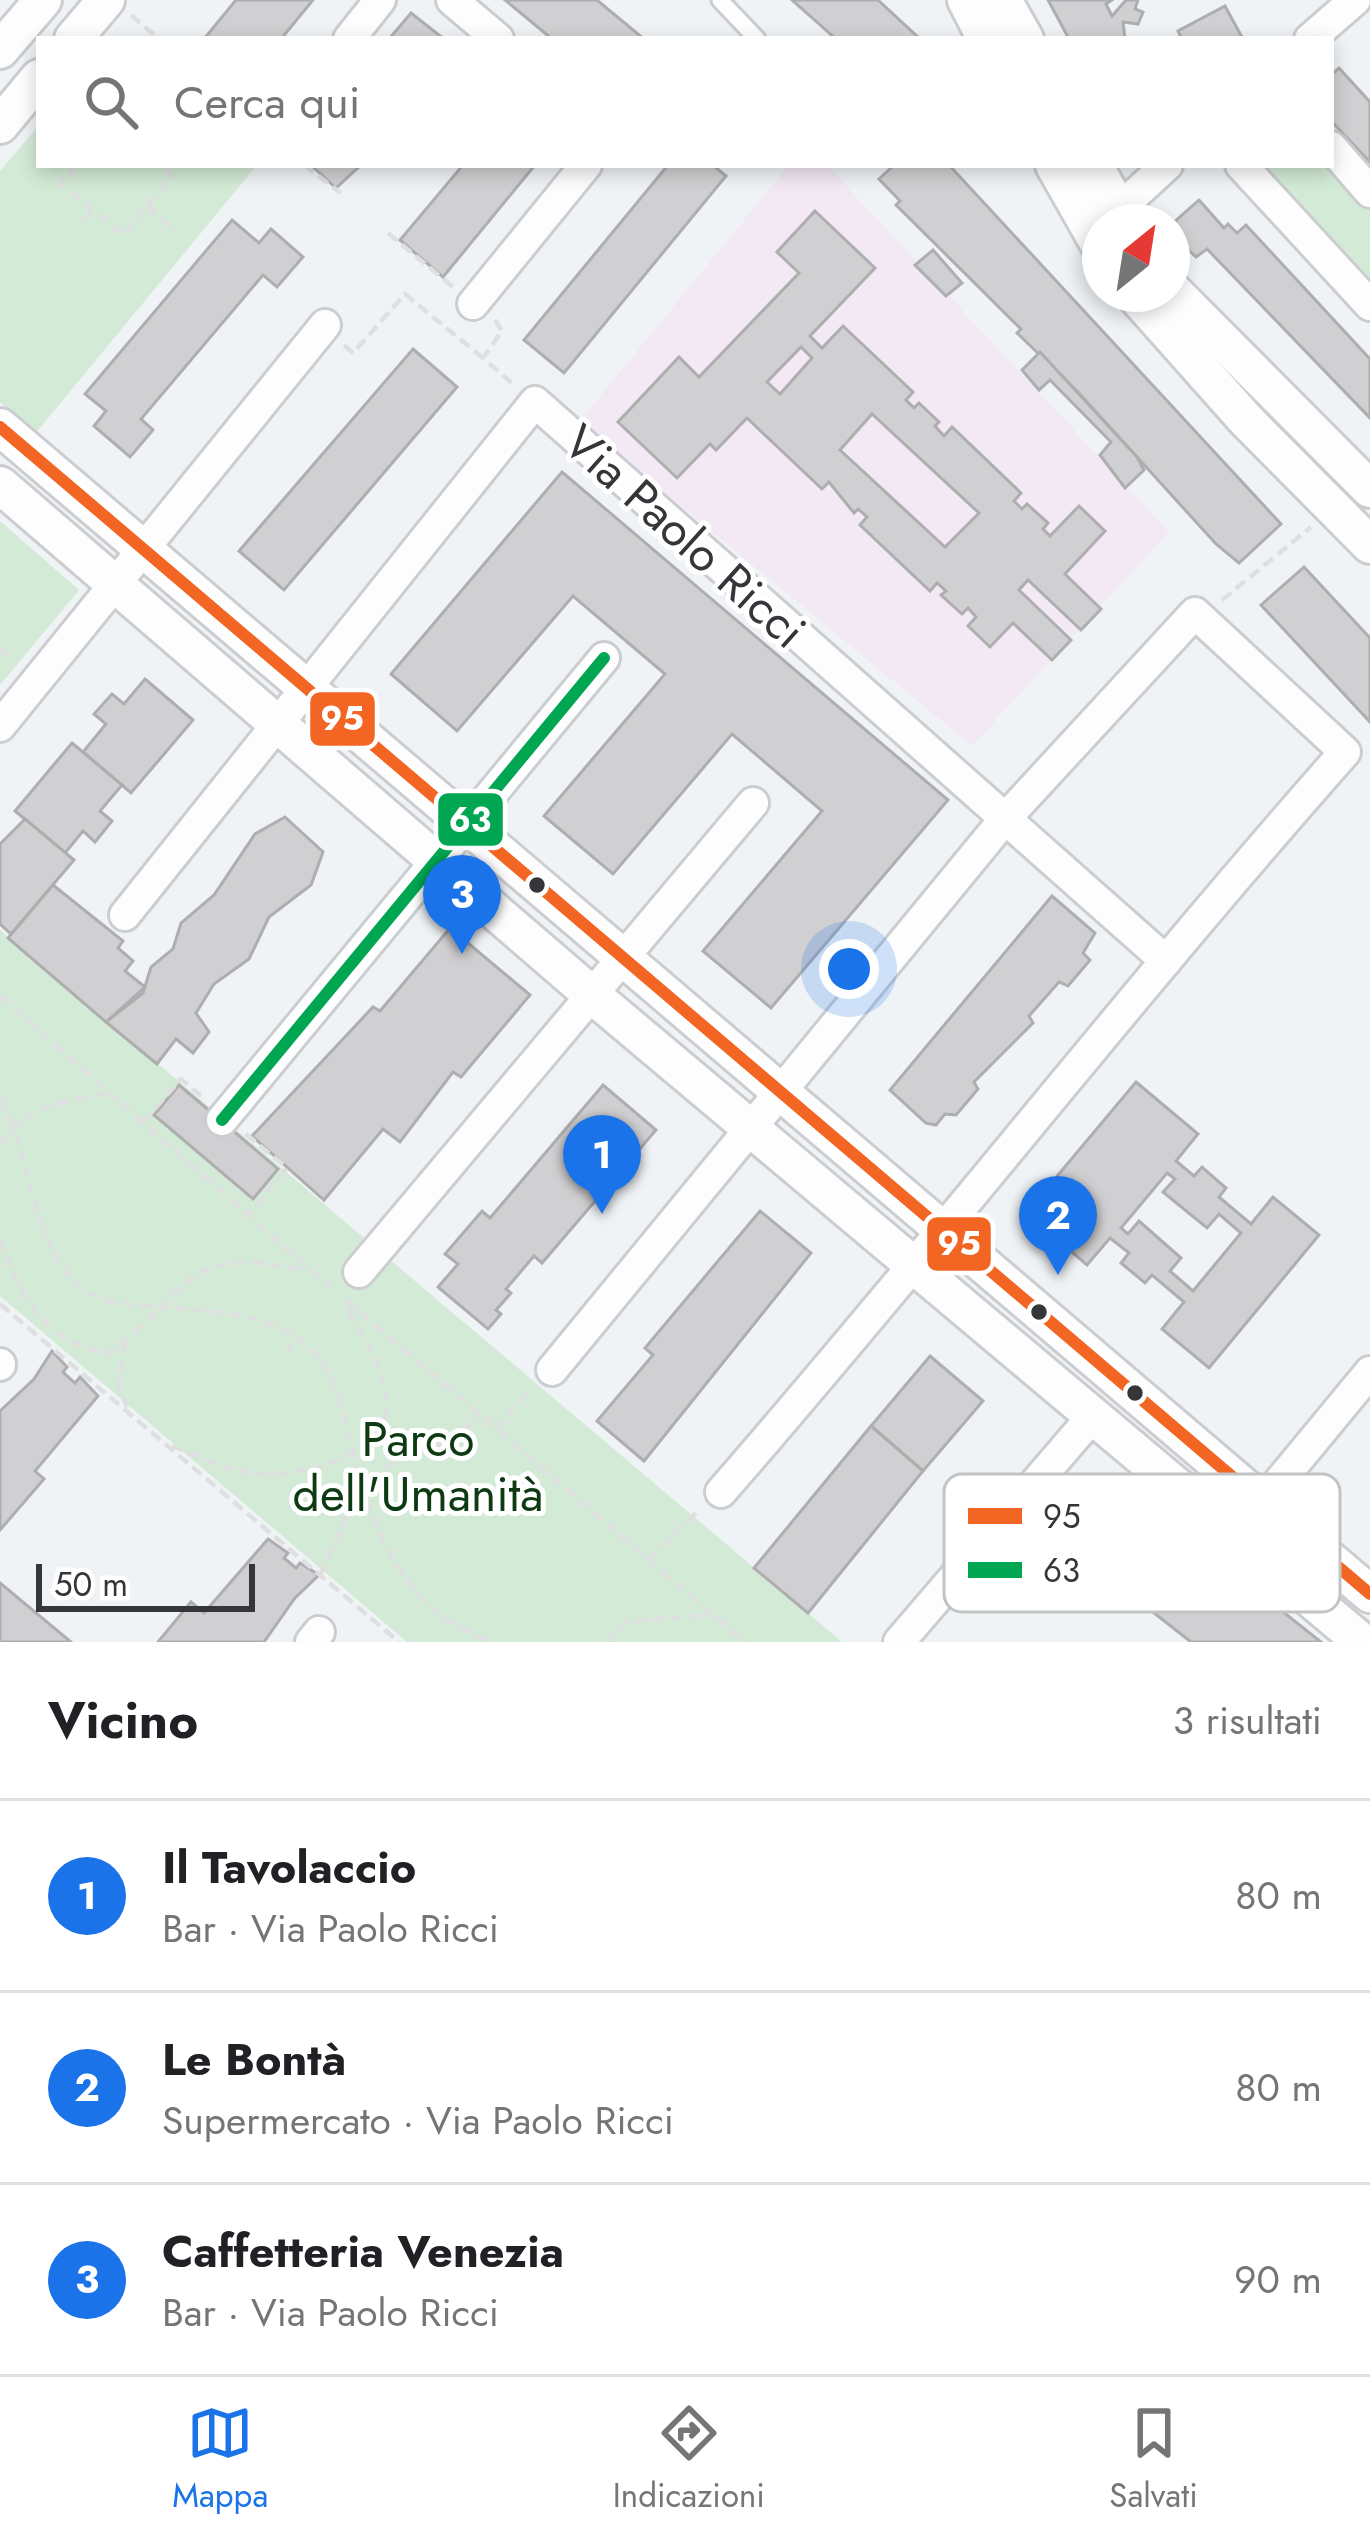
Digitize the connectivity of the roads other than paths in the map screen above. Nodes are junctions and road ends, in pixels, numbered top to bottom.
1 (43, 0) edge
2 (380, 0) edge
3 (452, 0) edge
4 (720, 0) edge
5 (966, 0) edge
6 (1004, 0) edge
7 (1354, 0) edge
8 (117, 6) edge
9 (77, 36) edge
10 (352, 36) edge
11 (494, 36) edge
12 (754, 36) edge
13 (983, 36) edge
14 (1023, 36) edge
15 (1313, 36) edge
16 (0, 50) edge
17 (36, 82) edge
18 (0, 125) edge
19 (1334, 151) edge
20 (584, 168) edge
21 (1056, 168) edge
22 (1096, 168) edge
23 (1164, 168) edge
24 (1244, 168) edge
25 (1370, 192) edge
26 (1115, 204) edge
27 (1133, 204) edge
28 (1082, 214) edge
29 (473, 304) road end
30 (1370, 304) edge
31 (1190, 308) edge
32 (1151, 312) edge
33 (324, 326) road end
34 (0, 427) edge
35 (0, 484) edge
36 (1370, 489) edge
37 (1370, 545) edge
38 (148, 549) junction
39 (118, 582) junction
40 (604, 658) dead end
41 (306, 692) junction
42 (0, 726) edge
43 (278, 727) junction
44 (753, 803) dead end
45 (1003, 820) junction
46 (465, 824) junction
47 (434, 860) junction
48 (125, 915) dead end
49 (624, 959) junction
50 (1166, 961) junction
51 (592, 995) junction
52 (781, 1090) junction
53 (222, 1120) dead end
54 (752, 1129) junction
55 (945, 1232) junction
56 (916, 1268) junction
57 (352, 1286) road end
58 (552, 1370) road end
59 (1370, 1372) edge
60 (1092, 1417) junction
61 (1043, 1474) edge
62 (1161, 1474) edge
63 (1226, 1474) edge
64 (1286, 1474) edge
65 (721, 1492) road end
66 (1340, 1569) edge
67 (944, 1590) edge
68 (1370, 1594) edge
69 (1327, 1612) edge
70 (899, 1642) edge
71 (1363, 1642) edge

1 - 16 street
2 - 10 street
3 - 11 street
4 - 12 lane
5 - 13 street
6 - 14 street
7 - 15 street
8 - 9 street
17 - 18 street
19 - 25 street
20 - 29 street
21 - 28 street
22 - 26 street
23 - 27 street
24 - 30 street
31 - 36 street
32 - 37 street
33 - 38 street
34 - 38 street
35 - 39 street
38 - 39 street
38 - 41 street
39 - 42 street
39 - 43 street
40 - 46 street
41 - 43 street, Via Paolo Ricci
41 - 45 street, Via Paolo Ricci
41 - 46 street
43 - 47 street
43 - 48 street, Via Paolo Ricci
44 - 49 street
45 - 50 street, Via Paolo Ricci
45 - 50 street
45 - 52 street
46 - 47 street
46 - 49 street
47 - 51 street
47 - 53 street
49 - 51 street
49 - 52 street
50 - 55 street
51 - 54 street
51 - 57 street
52 - 54 street
52 - 55 street
54 - 56 street
54 - 58 street
55 - 56 street
55 - 63 street
56 - 60 street
56 - 65 street
59 - 64 street
60 - 61 street
60 - 62 street
66 - 68 street
67 - 70 street
69 - 71 street

